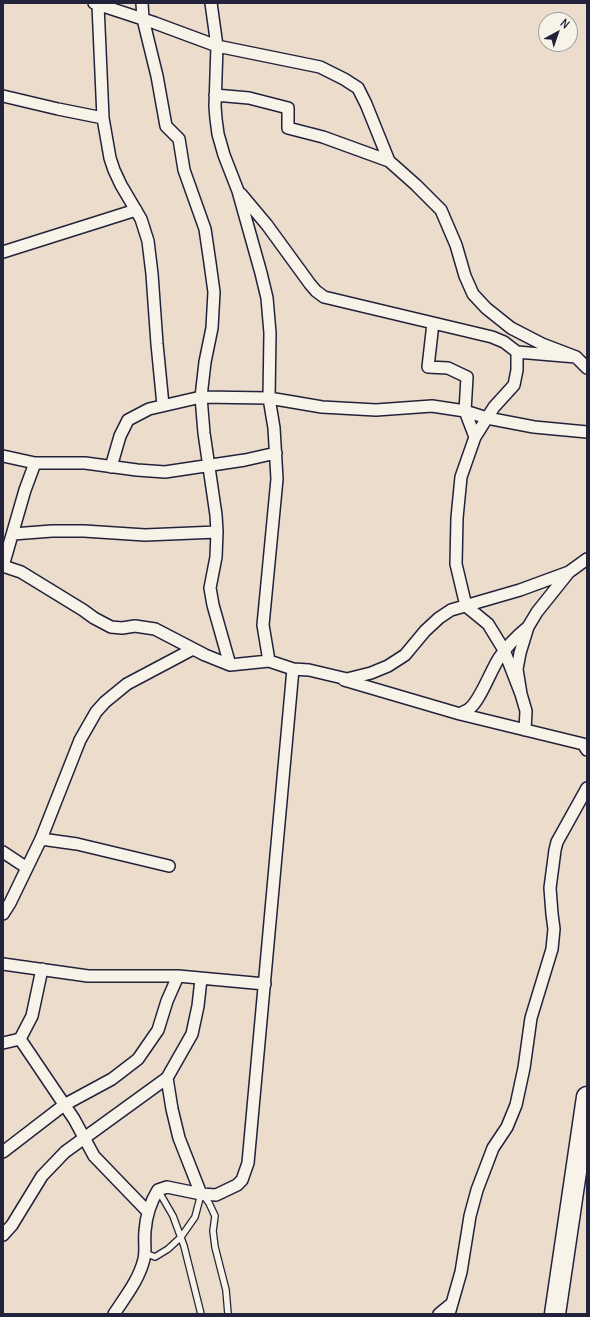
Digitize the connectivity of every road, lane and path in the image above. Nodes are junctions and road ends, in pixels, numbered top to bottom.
1 (142, 3) edge
2 (211, 3) edge
3 (96, 4) edge
4 (143, 19) junction
5 (216, 46) junction
6 (215, 95) junction
7 (3, 96) edge
8 (103, 118) junction
9 (389, 161) junction
10 (238, 191) junction
11 (136, 210) junction
12 (3, 252) edge
13 (433, 323) junction
14 (517, 352) junction
15 (576, 357) junction
16 (587, 368) edge
17 (201, 397) junction
18 (269, 398) junction
19 (164, 405) junction
20 (465, 411) junction
21 (487, 418) junction
22 (587, 432) edge
23 (475, 437) junction
24 (276, 453) junction
25 (3, 456) edge
26 (35, 463) junction
27 (208, 465) junction
28 (111, 467) junction
29 (217, 532) junction
30 (13, 534) junction
31 (587, 559) edge
32 (3, 566) edge
33 (568, 572) junction
34 (466, 606) junction
35 (528, 627) junction
36 (192, 649) junction
37 (504, 650) junction
38 (269, 661) junction
39 (230, 665) junction
40 (293, 669) junction
41 (308, 670) junction
42 (521, 694) junction
43 (460, 714) junction
44 (525, 730) junction
45 (586, 745) edge
46 (587, 788) edge
47 (41, 838) junction
48 (3, 852) edge
49 (169, 866) dead end
50 (27, 868) junction
51 (3, 914) edge
52 (3, 964) edge
53 (42, 969) junction
54 (178, 976) junction
55 (201, 979) junction
56 (266, 984) junction
57 (20, 1039) junction
58 (3, 1043) edge
59 (167, 1078) junction
60 (587, 1097) edge
61 (64, 1105) junction
62 (84, 1138) junction
63 (3, 1152) edge
64 (158, 1190) junction
65 (201, 1194) junction
66 (148, 1212) junction
67 (3, 1235) edge
68 (180, 1237) junction
69 (144, 1253) junction
70 (449, 1310) edge
71 (114, 1314) edge
72 (201, 1314) edge
73 (228, 1314) edge
74 (439, 1314) edge
75 (555, 1314) edge

1 - 4 street
2 - 5 street
3 - 4 street
3 - 8 street
4 - 5 street
4 - 17 street
5 - 6 street
5 - 9 street
6 - 9 street
6 - 10 street
7 - 8 street
8 - 11 street
9 - 15 street
10 - 13 street
10 - 18 street
11 - 12 street
11 - 19 street
13 - 14 street
13 - 20 street
14 - 15 street
14 - 21 street
15 - 16 street
17 - 18 street
17 - 19 street
17 - 27 street
18 - 20 street
18 - 24 street
19 - 28 street
20 - 21 street
20 - 23 street
21 - 22 street
21 - 23 street
23 - 34 street
24 - 27 street
24 - 38 street
25 - 26 street
26 - 28 street
26 - 30 street
27 - 28 street
27 - 29 street
29 - 30 street
29 - 39 street
30 - 32 street
31 - 33 street
32 - 36 street
33 - 34 street
33 - 35 street
34 - 37 street
34 - 41 street
35 - 37 street
35 - 42 street
36 - 39 street
36 - 47 street
37 - 42 street
37 - 43 street
38 - 39 street
38 - 40 street
40 - 41 street
40 - 56 street
41 - 43 street
42 - 44 street
43 - 44 street
44 - 45 street
46 - 70 street
47 - 49 street
47 - 50 street
48 - 50 street
50 - 51 street
52 - 53 street
53 - 54 street
53 - 57 street
54 - 55 street
54 - 61 street
55 - 56 street
55 - 59 street
56 - 65 street
57 - 58 street
57 - 61 street
59 - 62 street
59 - 65 street
60 - 75 highway
61 - 62 street
61 - 63 street
62 - 66 street
62 - 67 street
64 - 65 street
64 - 66 street
64 - 68 lane
65 - 68 lane
65 - 73 lane
66 - 69 street
68 - 69 lane
68 - 72 lane
69 - 71 street
70 - 74 street

